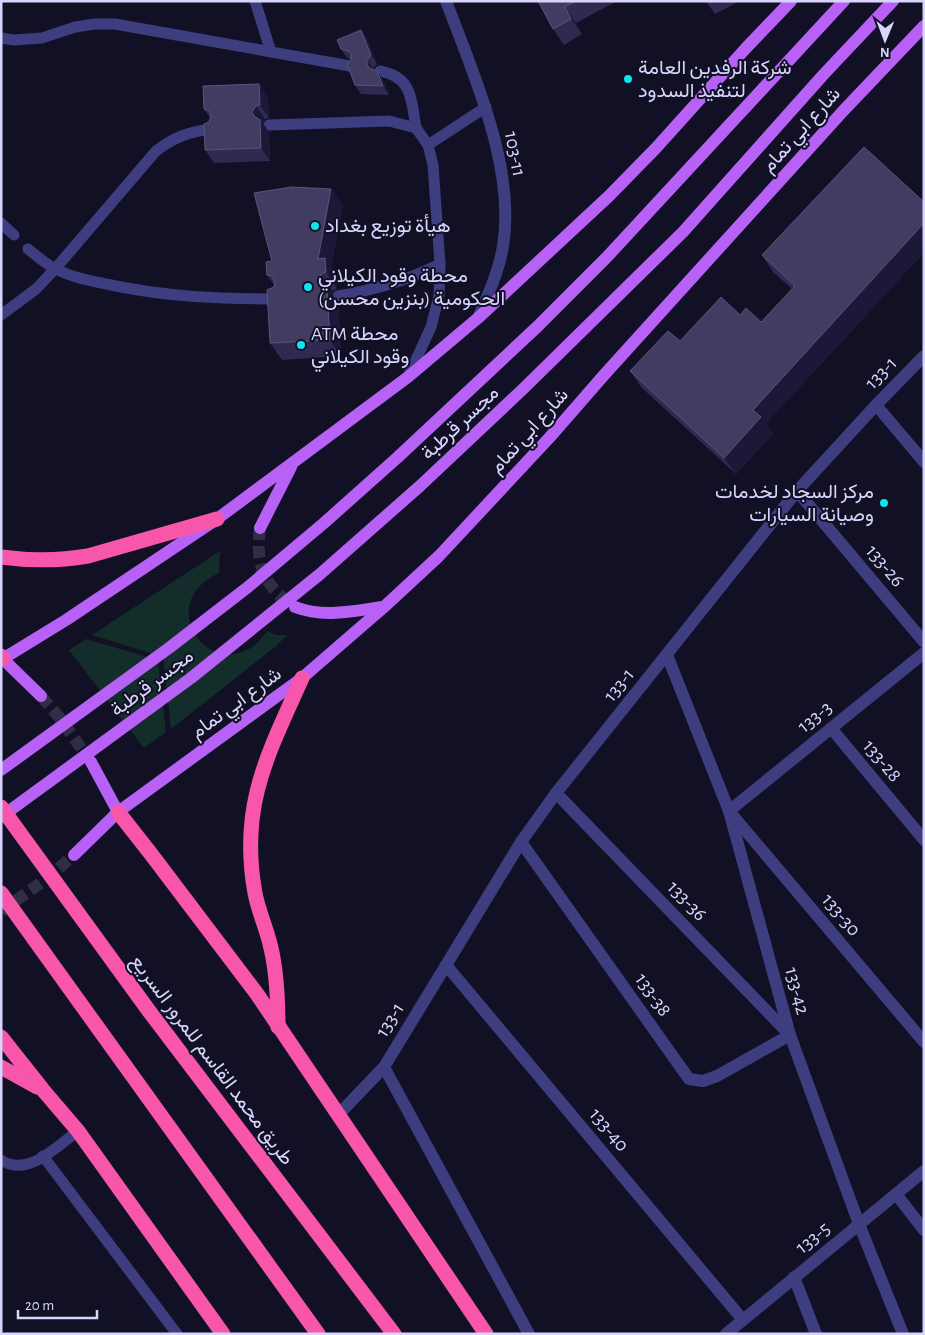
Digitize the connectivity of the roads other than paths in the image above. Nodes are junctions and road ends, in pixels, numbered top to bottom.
1 (255, 1) edge
2 (446, 1) edge
3 (791, 1) edge
4 (844, 1) edge
5 (894, 1) edge
6 (924, 26) edge
7 (1, 38) edge
8 (271, 52) junction
9 (350, 66) edge
10 (380, 71) dead end
11 (486, 107) junction
12 (269, 125) dead end
13 (213, 128) edge
14 (416, 128) junction
15 (428, 145) junction
16 (1, 223) edge
17 (14, 235) dead end
18 (28, 248) dead end
19 (440, 264) junction
20 (55, 269) junction
21 (338, 296) dead end
22 (278, 299) edge
23 (1, 316) edge
24 (478, 318) junction
25 (924, 356) edge
26 (408, 377) junction
27 (876, 405) junction
28 (924, 462) edge
29 (292, 465) junction
30 (797, 491) junction
31 (217, 519) junction
32 (260, 528) tunnel mouth
33 (1, 556) edge
34 (295, 607) tunnel mouth
35 (384, 607) junction
36 (924, 642) edge
37 (924, 653) edge
38 (667, 654) junction
39 (2, 658) edge
40 (302, 678) junction
41 (41, 696) tunnel mouth
42 (830, 728) junction
43 (91, 762) tunnel mouth
44 (1, 770) edge
45 (556, 793) junction
46 (1, 807) edge
47 (729, 811) junction
48 (118, 812) junction
49 (1, 817) edge
50 (924, 840) edge
51 (521, 842) junction
52 (74, 855) tunnel mouth
53 (1, 893) edge
54 (446, 965) junction
55 (278, 1027) junction
56 (1, 1036) edge
57 (790, 1036) junction
58 (924, 1042) edge
59 (1, 1066) edge
60 (384, 1067) junction
61 (43, 1090) junction
62 (338, 1115) junction
63 (78, 1131) junction
64 (43, 1156) junction
65 (1, 1160) edge
66 (924, 1171) edge
67 (896, 1194) junction
68 (859, 1224) junction
69 (924, 1230) edge
70 (794, 1277) junction
71 (743, 1320) junction
72 (484, 1331) edge
73 (177, 1334) edge
74 (222, 1334) edge
75 (318, 1334) edge
76 (394, 1334) edge
77 (529, 1334) edge
78 (726, 1334) edge
79 (816, 1334) edge
80 (903, 1334) edge

1 - 8 lane
2 - 11 street, 103-11
3 - 24 main road
4 - 44 main road, مجسر قرطبة
5 - 49 main road, مجسر قرطبة
6 - 35 main road, شارع ابي تمام
7 - 8 lane
8 - 9 lane
10 - 14 lane
11 - 15 lane
11 - 24 street, 103-11
12 - 14 lane
13 - 20 lane
14 - 15 lane
15 - 19 lane
16 - 17 lane
18 - 20 lane
19 - 21 lane
19 - 26 lane
20 - 22 lane
20 - 23 lane
24 - 26 main road
25 - 27 street, 133-1
26 - 29 main road
27 - 28 street
27 - 30 street, 133-1
29 - 31 main road
29 - 32 main road
30 - 36 street, 133-26
30 - 38 street, 133-1
31 - 33 highway
31 - 39 main road
34 - 35 main road
35 - 40 main road, شارع ابي تمام
37 - 42 street, 133-3
38 - 45 street, 133-1
38 - 47 street, 133-42
39 - 41 main road
40 - 48 main road, شارع ابي تمام
40 - 55 highway
42 - 47 street, 133-3
42 - 50 street, 133-28
43 - 48 main road
45 - 51 street, 133-1
45 - 57 street, 133-36
46 - 76 highway, طريق محمد القاسم للمرور السريع
47 - 57 street, 133-42
47 - 58 street, 133-30
48 - 52 main road, شارع ابي تمام
48 - 55 highway
51 - 54 street, 133-1
51 - 57 street, 133-38
53 - 75 highway
54 - 60 street, 133-1
54 - 71 street, 133-40
55 - 62 highway
56 - 61 highway
57 - 68 street, 133-42
59 - 61 highway
60 - 62 street, 133-1
60 - 77 street
61 - 63 highway
62 - 72 highway
63 - 64 lane
63 - 74 highway
64 - 65 lane
64 - 73 lane
66 - 67 street, 133-5
67 - 68 street, 133-5
67 - 69 street
68 - 70 street, 133-5
68 - 80 street, 133-42
70 - 71 street, 133-5
70 - 79 street
71 - 78 street, 133-5

